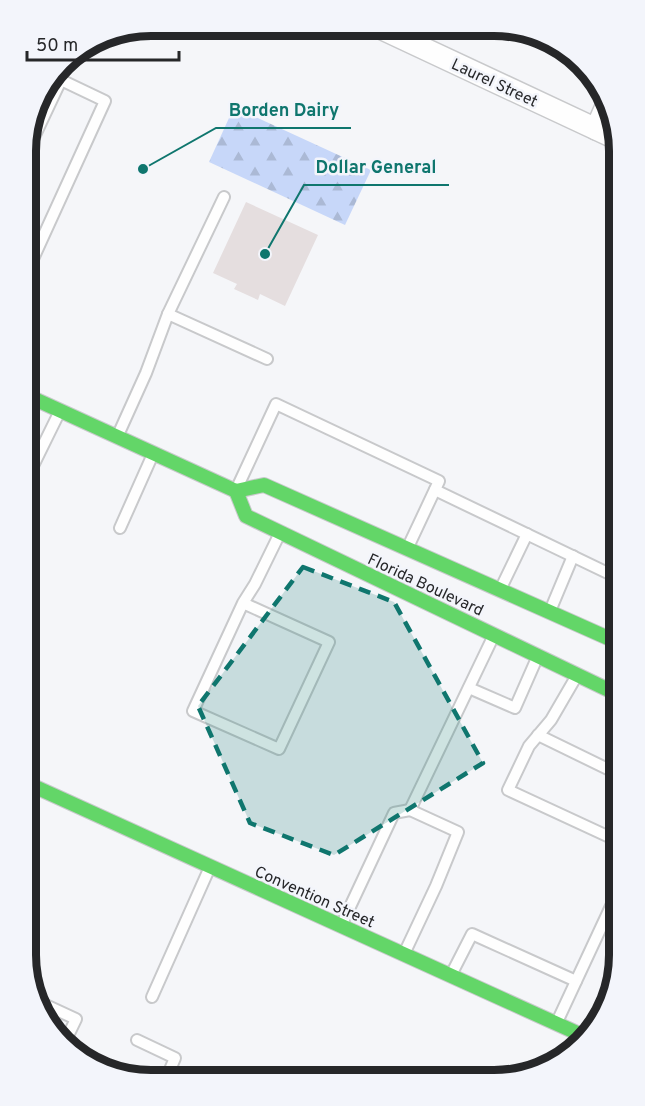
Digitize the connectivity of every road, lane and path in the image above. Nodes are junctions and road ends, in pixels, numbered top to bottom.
1 (397, 36) edge
2 (39, 127) edge
3 (604, 133) edge
4 (224, 197) dead end
5 (36, 252) edge
6 (168, 314) junction
7 (267, 358) dead end
8 (36, 400) edge
9 (60, 411) junction
10 (117, 437) junction
11 (153, 453) junction
12 (36, 460) edge
13 (236, 490) junction
14 (435, 490) junction
15 (120, 528) dead end
16 (280, 532) junction
17 (527, 534) junction
18 (407, 549) junction
19 (573, 556) junction
20 (609, 574) edge
21 (500, 590) junction
22 (243, 603) junction
23 (550, 612) junction
24 (494, 634) junction
25 (609, 638) edge
26 (538, 656) junction
27 (577, 674) junction
28 (469, 688) junction
29 (609, 690) edge
30 (538, 735) junction
31 (609, 770) edge
32 (36, 787) edge
33 (410, 810) junction
34 (609, 837) edge
35 (210, 867) junction
36 (609, 910) edge
37 (341, 926) junction
38 (404, 954) junction
39 (451, 976) junction
40 (576, 981) junction
41 (152, 997) dead end
42 (48, 1006) edge
43 (556, 1024) junction
44 (578, 1034) edge
45 (68, 1035) edge
46 (137, 1040) dead end
47 (170, 1070) edge

1 - 3 street, Laurel Street
2 - 5 lane
4 - 6 lane
6 - 7 lane
6 - 10 lane
8 - 9 main road
9 - 10 main road
9 - 12 lane
10 - 11 main road
11 - 13 main road
11 - 15 lane
13 - 14 lane
13 - 16 main road, Florida Boulevard
13 - 18 main road, Florida Boulevard
14 - 17 lane
14 - 18 lane
16 - 22 lane
16 - 24 main road, Florida Boulevard
17 - 19 lane
17 - 21 lane
18 - 21 main road, Florida Boulevard
19 - 20 lane
19 - 23 lane
21 - 23 main road, Florida Boulevard
22 - 22 lane
23 - 25 main road, Florida Boulevard
24 - 26 main road, Florida Boulevard
24 - 28 lane
26 - 27 main road, Florida Boulevard
26 - 28 lane
27 - 29 main road, Florida Boulevard
27 - 30 lane
28 - 33 lane
30 - 31 lane
30 - 34 lane
32 - 35 main road, Convention Street
33 - 37 lane
33 - 38 lane
35 - 37 main road, Convention Street
35 - 41 lane
36 - 40 lane
37 - 38 main road, Convention Street
38 - 39 main road, Convention Street
39 - 40 lane
39 - 43 main road, Convention Street
40 - 43 lane
42 - 45 lane
43 - 44 main road, Convention Street
46 - 47 lane

